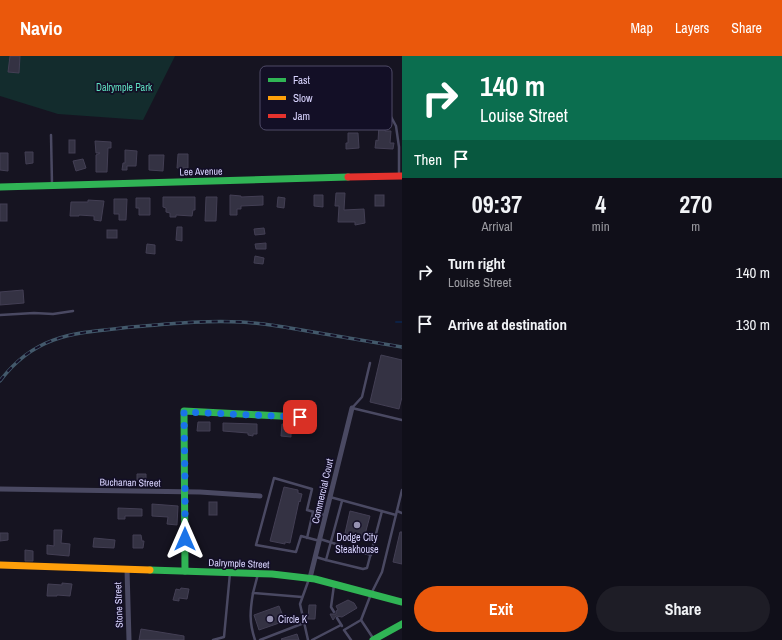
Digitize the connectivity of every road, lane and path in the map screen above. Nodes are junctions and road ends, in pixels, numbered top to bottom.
1 (392, 119) edge
2 (51, 135) dead end
3 (401, 176) edge
4 (52, 185) junction
5 (0, 187) edge
6 (73, 311) dead end
7 (0, 315) edge
8 (370, 363) dead end
9 (352, 408) junction
10 (300, 417) dead end
11 (402, 420) edge
12 (0, 489) edge
13 (402, 490) edge
14 (185, 492) junction
15 (260, 496) dead end
16 (330, 497) junction
17 (342, 501) junction
18 (382, 511) junction
19 (313, 512) junction
20 (402, 512) edge
21 (397, 513) junction
22 (326, 515) junction
23 (306, 538) junction
24 (320, 540) junction
25 (330, 544) junction
26 (371, 555) junction
27 (316, 557) junction
28 (326, 560) junction
29 (0, 565) edge
30 (127, 569) junction
31 (184, 571) junction
32 (230, 572) junction
33 (258, 574) junction
34 (310, 578) junction
35 (334, 584) junction
36 (253, 593) junction
37 (371, 594) junction
38 (302, 596) junction
39 (402, 602) edge
40 (334, 612) dead end
41 (337, 618) dead end
42 (361, 620) junction
43 (304, 623) junction
44 (402, 624) edge
45 (341, 625) junction
46 (344, 630) junction
47 (224, 638) edge
48 (129, 640) edge
49 (213, 640) edge
50 (256, 640) edge
51 (260, 640) edge
52 (308, 640) edge
53 (312, 640) edge
54 (351, 640) edge
55 (374, 640) edge

1 - 3 lane
2 - 4 lane
3 - 4 street, Lee Avenue
4 - 5 street, Lee Avenue
6 - 7 lane
8 - 9 lane
9 - 11 lane
9 - 16 street, Commercial Court
10 - 14 street
12 - 14 street, Buchanan Street
13 - 21 lane
14 - 15 street, Buchanan Street
14 - 31 street
16 - 17 lane
16 - 22 street, Commercial Court
17 - 18 lane
17 - 25 lane
18 - 21 lane
18 - 26 lane
19 - 22 lane
19 - 23 lane
19 - 23 lane
20 - 21 lane
21 - 37 lane
22 - 24 street, Commercial Court
23 - 24 lane
24 - 25 lane
24 - 27 street, Commercial Court
25 - 26 lane
25 - 28 lane
26 - 28 lane
27 - 28 lane
27 - 34 street, Commercial Court
29 - 30 street, Dalrymple Street
30 - 31 street, Dalrymple Street
30 - 48 street, Stone Street
31 - 32 street, Dalrymple Street
32 - 33 street, Dalrymple Street
32 - 47 lane
33 - 34 street, Dalrymple Street
33 - 36 lane
34 - 35 street, Dalrymple Street
34 - 38 lane
35 - 37 street, Dalrymple Street
35 - 40 lane
36 - 38 lane
36 - 50 lane
37 - 39 street, Dalrymple Street
37 - 42 lane
38 - 43 lane
41 - 45 lane
42 - 46 lane
42 - 55 lane
43 - 51 lane
43 - 52 lane
44 - 55 street
45 - 46 lane
45 - 53 lane
46 - 54 lane
47 - 49 lane

